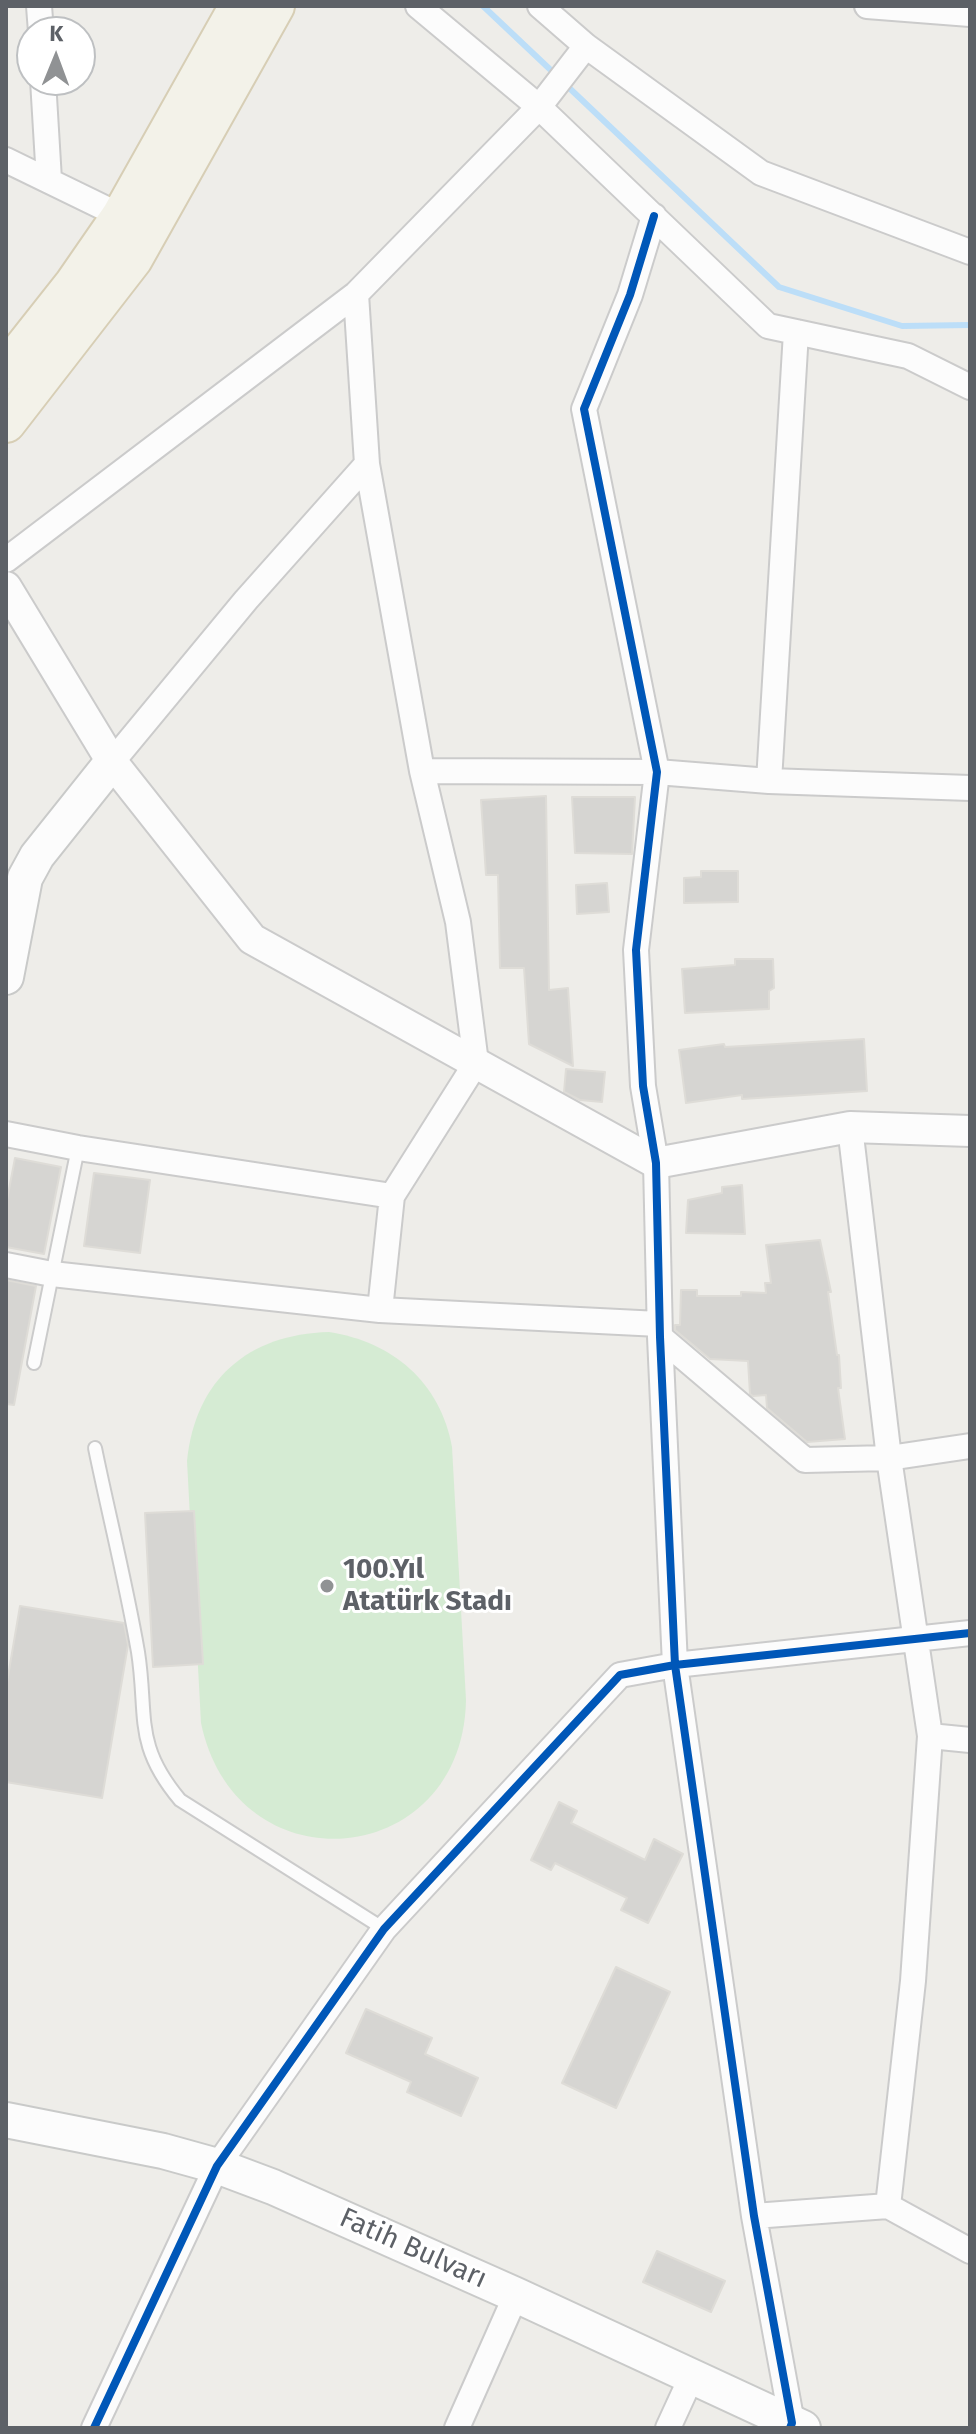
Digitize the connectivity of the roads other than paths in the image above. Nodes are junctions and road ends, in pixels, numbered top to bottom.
1 (239, 6) edge
2 (275, 6) edge
3 (418, 6) edge
4 (540, 6) edge
5 (867, 6) edge
6 (970, 14) edge
7 (586, 46) junction
8 (44, 96) edge
9 (539, 107) junction
10 (6, 160) edge
11 (49, 180) junction
12 (121, 216) junction
13 (654, 216) junction
14 (970, 252) edge
15 (356, 294) junction
16 (796, 332) junction
17 (6, 370) edge
18 (970, 387) edge
19 (6, 423) edge
20 (367, 464) junction
21 (6, 560) edge
22 (6, 587) edge
23 (112, 762) junction
24 (422, 771) junction
25 (657, 772) junction
26 (769, 781) junction
27 (970, 788) edge
28 (15, 873) edge
29 (6, 977) edge
30 (476, 1063) junction
31 (850, 1127) junction
32 (970, 1131) edge
33 (6, 1134) edge
34 (78, 1148) junction
35 (656, 1163) junction
36 (392, 1196) junction
37 (6, 1265) edge
38 (52, 1274) junction
39 (380, 1310) junction
40 (659, 1330) junction
41 (34, 1363) dead end
42 (970, 1446) edge
43 (95, 1448) dead end
44 (889, 1458) junction
45 (970, 1633) edge
46 (915, 1640) junction
47 (675, 1665) junction
48 (930, 1736) junction
49 (970, 1740) edge
50 (384, 1929) junction
51 (6, 2120) edge
52 (217, 2166) junction
53 (888, 2206) junction
54 (754, 2216) junction
55 (970, 2251) edge
56 (516, 2295) junction
57 (691, 2378) junction
58 (795, 2426) edge
59 (94, 2428) edge
60 (457, 2428) edge
61 (668, 2428) edge

1 - 12 main road
2 - 19 main road
3 - 9 street
4 - 7 street
5 - 6 street
7 - 9 street
7 - 14 street
8 - 11 street
9 - 13 street
9 - 15 street
10 - 11 street
11 - 12 street
12 - 17 main road
13 - 16 street
13 - 25 street
15 - 20 street
15 - 21 street
16 - 18 street
16 - 26 street
20 - 23 street
20 - 24 street
22 - 23 street
23 - 28 main road
23 - 30 street
24 - 25 street
24 - 30 street
25 - 26 street
25 - 35 street
26 - 27 street
28 - 29 main road
30 - 35 street
30 - 36 street
31 - 32 street
31 - 35 street
31 - 44 street
33 - 34 street
34 - 36 street
34 - 38 lane
35 - 40 street
36 - 39 street
37 - 38 street
38 - 39 street
38 - 41 lane
39 - 40 street
40 - 44 street
40 - 47 street
42 - 44 street
43 - 50 lane
44 - 46 street
45 - 46 street
46 - 47 street
46 - 48 street
47 - 50 street
47 - 54 street
48 - 49 street
48 - 53 street
50 - 52 street
51 - 52 main road, Fatih Bulvarı
52 - 56 main road, Fatih Bulvarı
52 - 59 street
53 - 54 street
53 - 55 street
54 - 58 street
56 - 57 main road, Fatih Bulvarı
56 - 60 street
57 - 58 main road, Fatih Bulvarı
57 - 61 street

